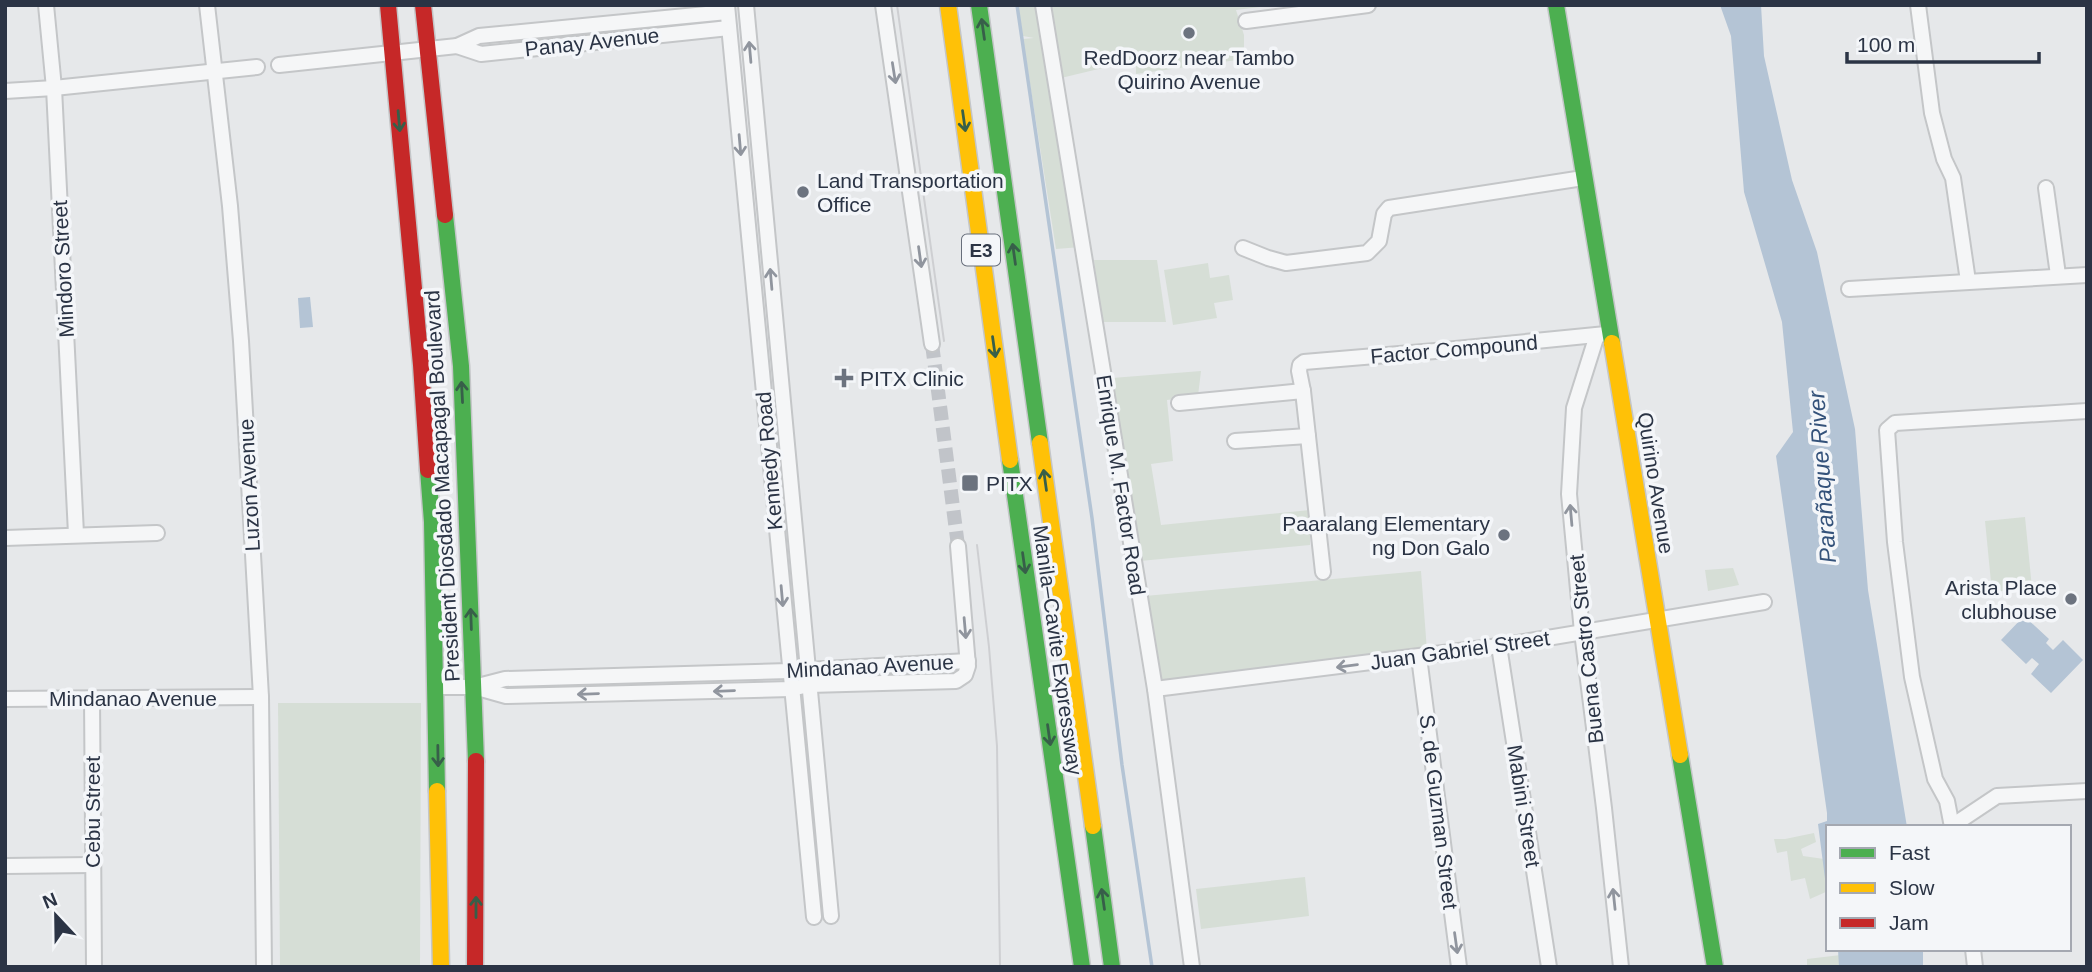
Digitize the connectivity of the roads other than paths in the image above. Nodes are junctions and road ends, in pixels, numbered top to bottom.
1 (46, 5) edge
2 (207, 5) edge
3 (388, 5) edge
4 (423, 5) edge
5 (746, 5) edge
6 (883, 5) edge
7 (948, 5) edge
8 (979, 5) edge
9 (1043, 5) edge
10 (1367, 5) edge
11 (1556, 5) edge
12 (1919, 5) edge
13 (727, 8) edge
14 (1246, 21) dead end
15 (729, 28) junction
16 (457, 46) junction
17 (427, 50) junction
18 (393, 53) junction
19 (279, 65) dead end
20 (257, 67) dead end
21 (214, 71) junction
22 (54, 88) junction
23 (5, 91) edge
24 (1583, 178) junction
25 (2046, 188) dead end
26 (1243, 248) dead end
27 (2057, 275) junction
28 (2087, 275) edge
29 (1968, 281) junction
30 (1849, 289) dead end
31 (1603, 334) junction
32 (932, 344) tunnel mouth
33 (777, 347) junction
34 (758, 348) junction
35 (1303, 391) junction
36 (1179, 403) dead end
37 (2087, 411) edge
38 (1308, 436) junction
39 (1235, 441) dead end
40 (791, 497) junction
41 (773, 499) junction
42 (157, 533) dead end
43 (76, 534) junction
44 (5, 537) edge
45 (958, 547) tunnel mouth
46 (1323, 572) dead end
47 (1764, 602) dead end
48 (1657, 619) junction
49 (1582, 632) junction
50 (1499, 646) junction
51 (1419, 657) junction
52 (968, 662) junction
53 (807, 669) junction
54 (789, 671) junction
55 (808, 685) junction
56 (437, 687) junction
57 (474, 687) junction
58 (791, 689) junction
59 (1155, 689) junction
60 (261, 697) junction
61 (92, 698) junction
62 (5, 699) edge
63 (2087, 791) edge
64 (1952, 825) edge
65 (1954, 825) edge
66 (92, 865) junction
67 (5, 866) edge
68 (831, 916) dead end
69 (814, 917) dead end
70 (94, 967) edge
71 (264, 967) edge
72 (441, 967) edge
73 (475, 967) edge
74 (1082, 967) edge
75 (1112, 967) edge
76 (1192, 967) edge
77 (1459, 967) edge
78 (1549, 967) edge
79 (1621, 967) edge
80 (1715, 967) edge

1 - 22 street, Mindoro Street
2 - 21 street, Luzon Avenue
3 - 18 main road, President Diosdado Macapagal Boulevard
4 - 17 main road, President Diosdado Macapagal Boulevard
33 -> 5 street, Kennedy Road
6 -> 32 street
7 -> 74 main road, Manila–Cavite Expressway / E3
75 -> 8 main road, Manila–Cavite Expressway / E3
9 - 59 street, Enrique M. Factor Road
10 - 14 street
11 - 24 main road, Quirino Avenue
12 - 29 street
13 - 15 street, Kennedy Road
13 - 16 street, Panay Avenue
15 - 16 street, Panay Avenue
15 -> 34 street, Kennedy Road
16 - 17 street, Panay Avenue
17 - 18 street, Panay Avenue
57 -> 17 main road, President Diosdado Macapagal Boulevard
18 - 19 street, Panay Avenue
18 -> 56 main road, President Diosdado Macapagal Boulevard
20 - 21 street
21 - 22 street
21 - 60 street, Luzon Avenue
22 - 23 street
22 - 43 street, Mindoro Street
24 - 26 street
24 - 31 main road, Quirino Avenue
25 - 27 street
27 - 28 street
27 - 29 street
29 - 30 street
31 - 35 street, Factor Compound
31 - 48 main road, Quirino Avenue
49 -> 31 street, Buena Castro Street
33 - 34 street
33 - 40 street, Kennedy Road
34 - 41 street, Kennedy Road
35 - 36 street
35 - 38 street
37 - 64 street
38 - 39 street
38 - 46 street
40 - 41 street
40 - 53 street, Kennedy Road
41 -> 54 street, Kennedy Road
42 - 43 street
43 - 44 street
45 -> 52 street
47 - 48 street, Juan Gabriel Street
48 - 49 street, Juan Gabriel Street
48 - 80 main road, Quirino Avenue
49 - 50 street, Juan Gabriel Street
79 -> 49 street, Buena Castro Street
50 - 51 street, Juan Gabriel Street
50 - 78 street, Mabini Street
51 -> 59 street, Juan Gabriel Street
51 -> 77 street, S. de Guzman Street
52 - 53 street, Mindanao Avenue
52 - 55 street, Mindanao Avenue
53 - 54 street, Mindanao Avenue
53 - 55 street, Kennedy Road
54 - 57 street, Mindanao Avenue
54 - 58 street, Kennedy Road
55 - 58 street, Mindanao Avenue
55 - 68 street, Kennedy Road
56 - 57 street, Mindanao Avenue
56 -> 72 main road, President Diosdado Macapagal Boulevard
58 -> 57 street, Mindanao Avenue
73 -> 57 main road, President Diosdado Macapagal Boulevard
58 - 69 street, Kennedy Road
59 - 76 street, Enrique M. Factor Road
60 - 61 street, Mindanao Avenue
60 - 71 street, Luzon Avenue
61 - 62 street, Mindanao Avenue
61 - 66 street, Cebu Street
63 - 65 street
66 - 67 street
66 - 70 street, Cebu Street

